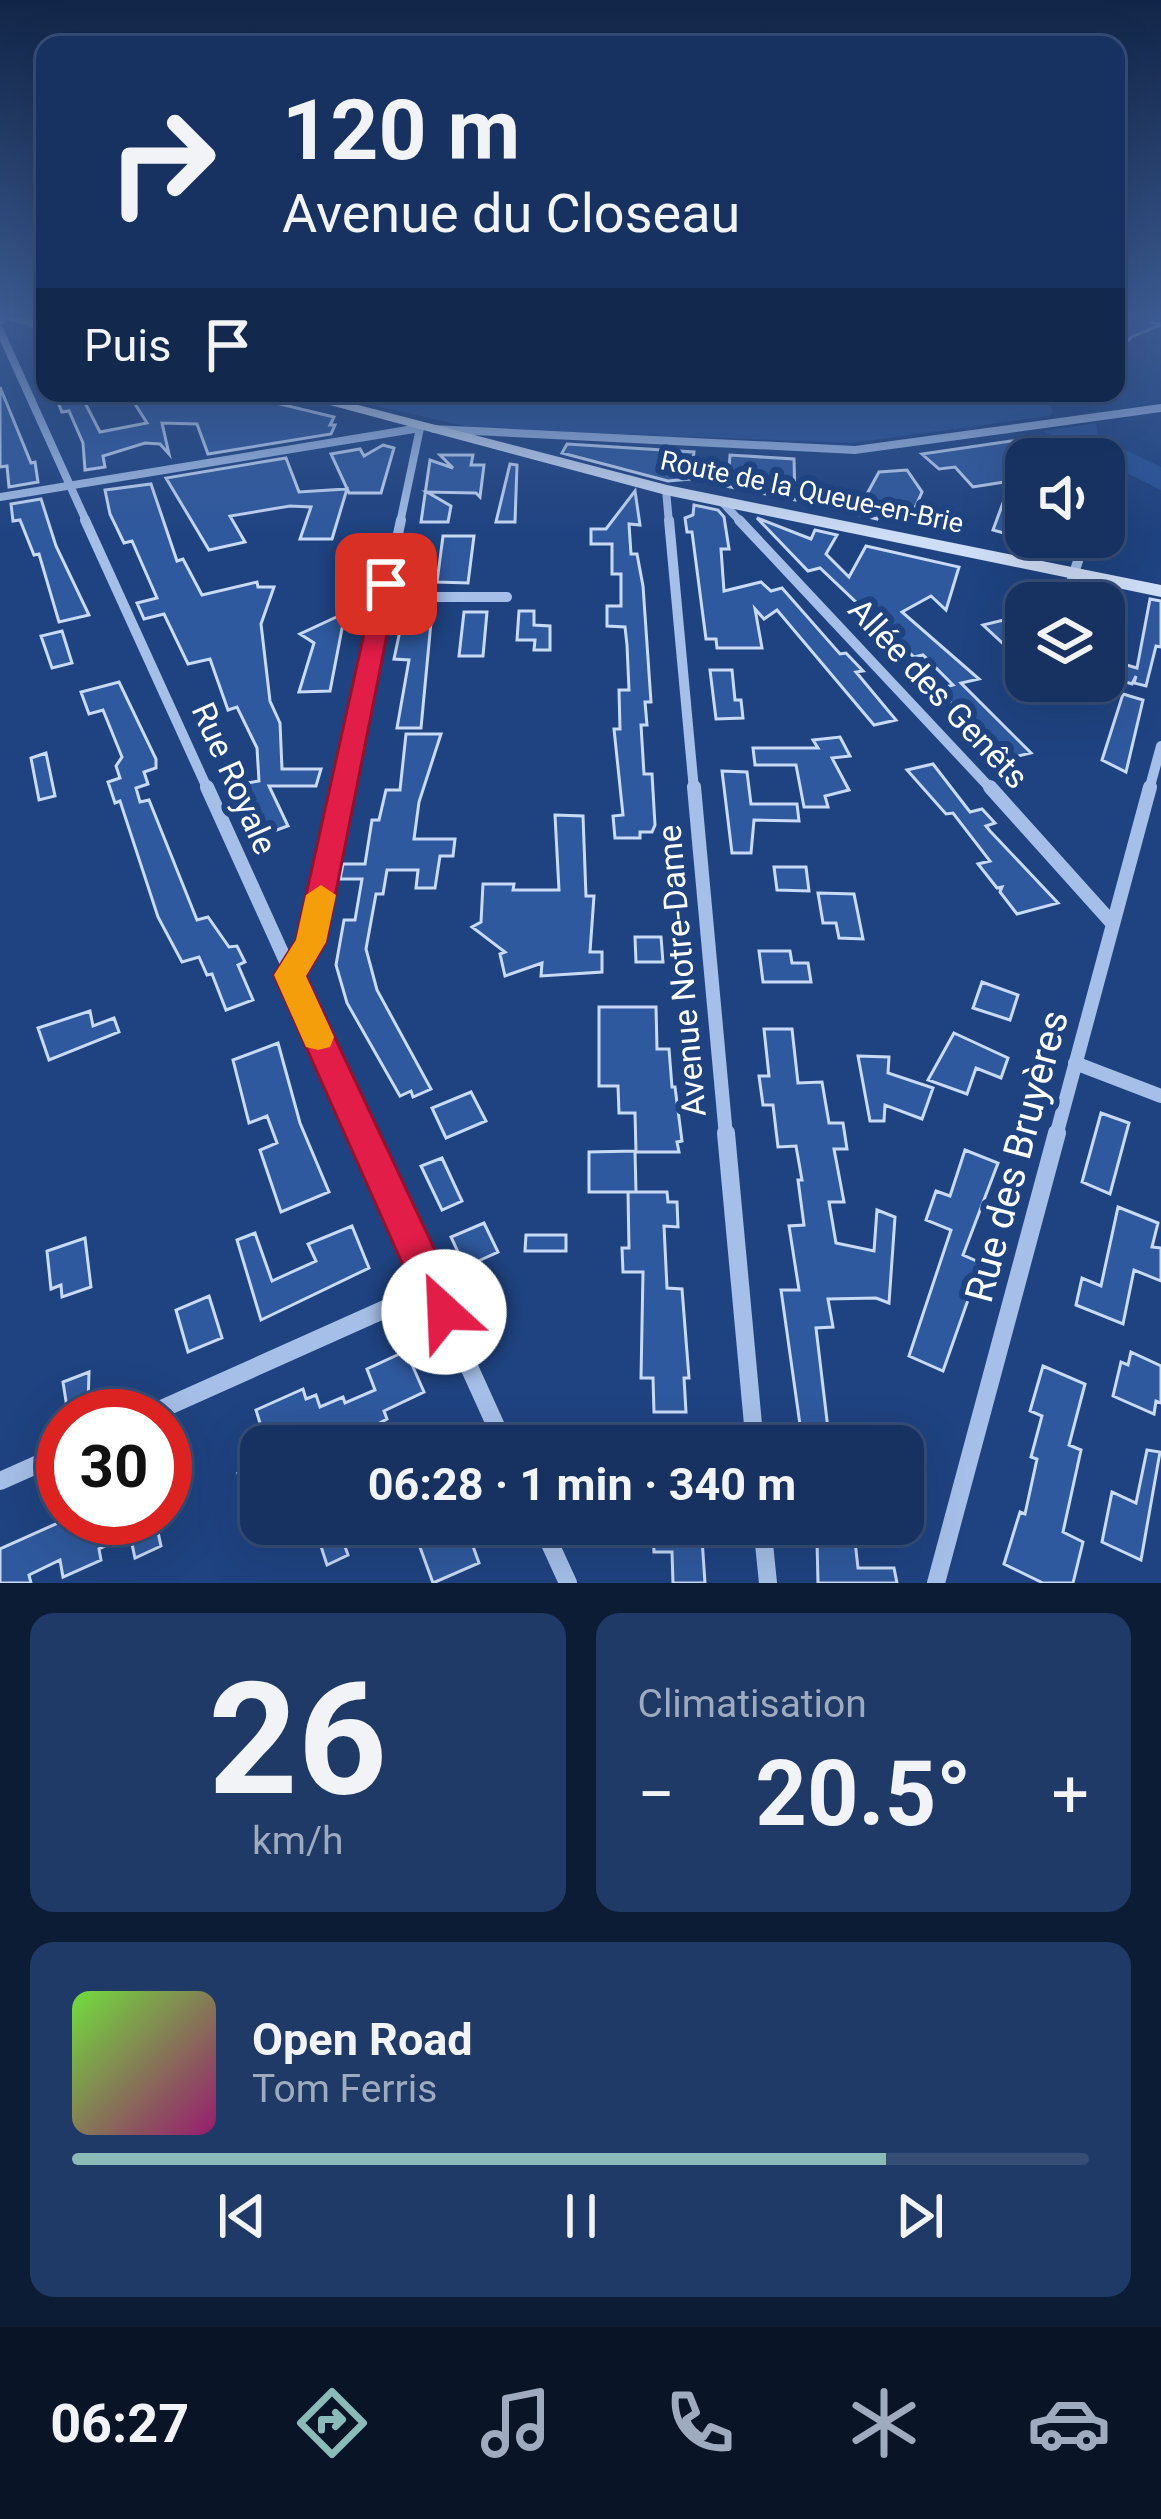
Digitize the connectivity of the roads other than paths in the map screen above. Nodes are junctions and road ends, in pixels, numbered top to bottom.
1 (26, 389) edge
2 (325, 402) edge
3 (1161, 407) edge
4 (420, 428) junction
5 (510, 443) junction
6 (71, 487) junction
7 (666, 490) junction
8 (0, 497) edge
9 (722, 502) junction
10 (1081, 558) edge
11 (1077, 574) junction
12 (1073, 582) edge
13 (1161, 591) edge
14 (383, 597) junction
15 (506, 597) dead end
16 (1161, 746) edge
17 (1113, 924) junction
18 (290, 975) junction
19 (1075, 1064) junction
20 (1161, 1096) edge
21 (432, 1288) junction
22 (192, 1395) edge
23 (495, 1425) edge
24 (753, 1425) edge
25 (36, 1465) edge
26 (0, 1480) edge
27 (551, 1545) edge
28 (764, 1545) edge
29 (568, 1583) edge
30 (768, 1583) edge
31 (936, 1583) edge

1 - 6 street, Rue Royale
2 - 4 main road, Route de la Queue-en-Brie
3 - 5 street
4 - 5 street
4 - 5 main road, Route de la Queue-en-Brie
4 - 6 street
4 - 14 street
5 - 7 main road, Route de la Queue-en-Brie
6 - 8 street
6 - 18 street, Rue Royale
7 - 9 main road, Route de la Queue-en-Brie
7 - 24 street, Avenue Notre-Dame
9 - 11 main road, Route de la Queue-en-Brie
9 - 17 street, Allée des Genêts
10 - 11 street
11 - 12 street
11 - 13 main road, Route de la Queue-en-Brie
14 - 15 street
14 - 18 street
16 - 17 street, Rue des Bruyères
17 - 19 street, Rue des Bruyères
18 - 21 street, Rue Royale
19 - 20 street
19 - 31 street, Rue des Bruyères
21 - 22 street
21 - 23 street, Rue Royale
25 - 26 street
27 - 29 street
28 - 30 street

